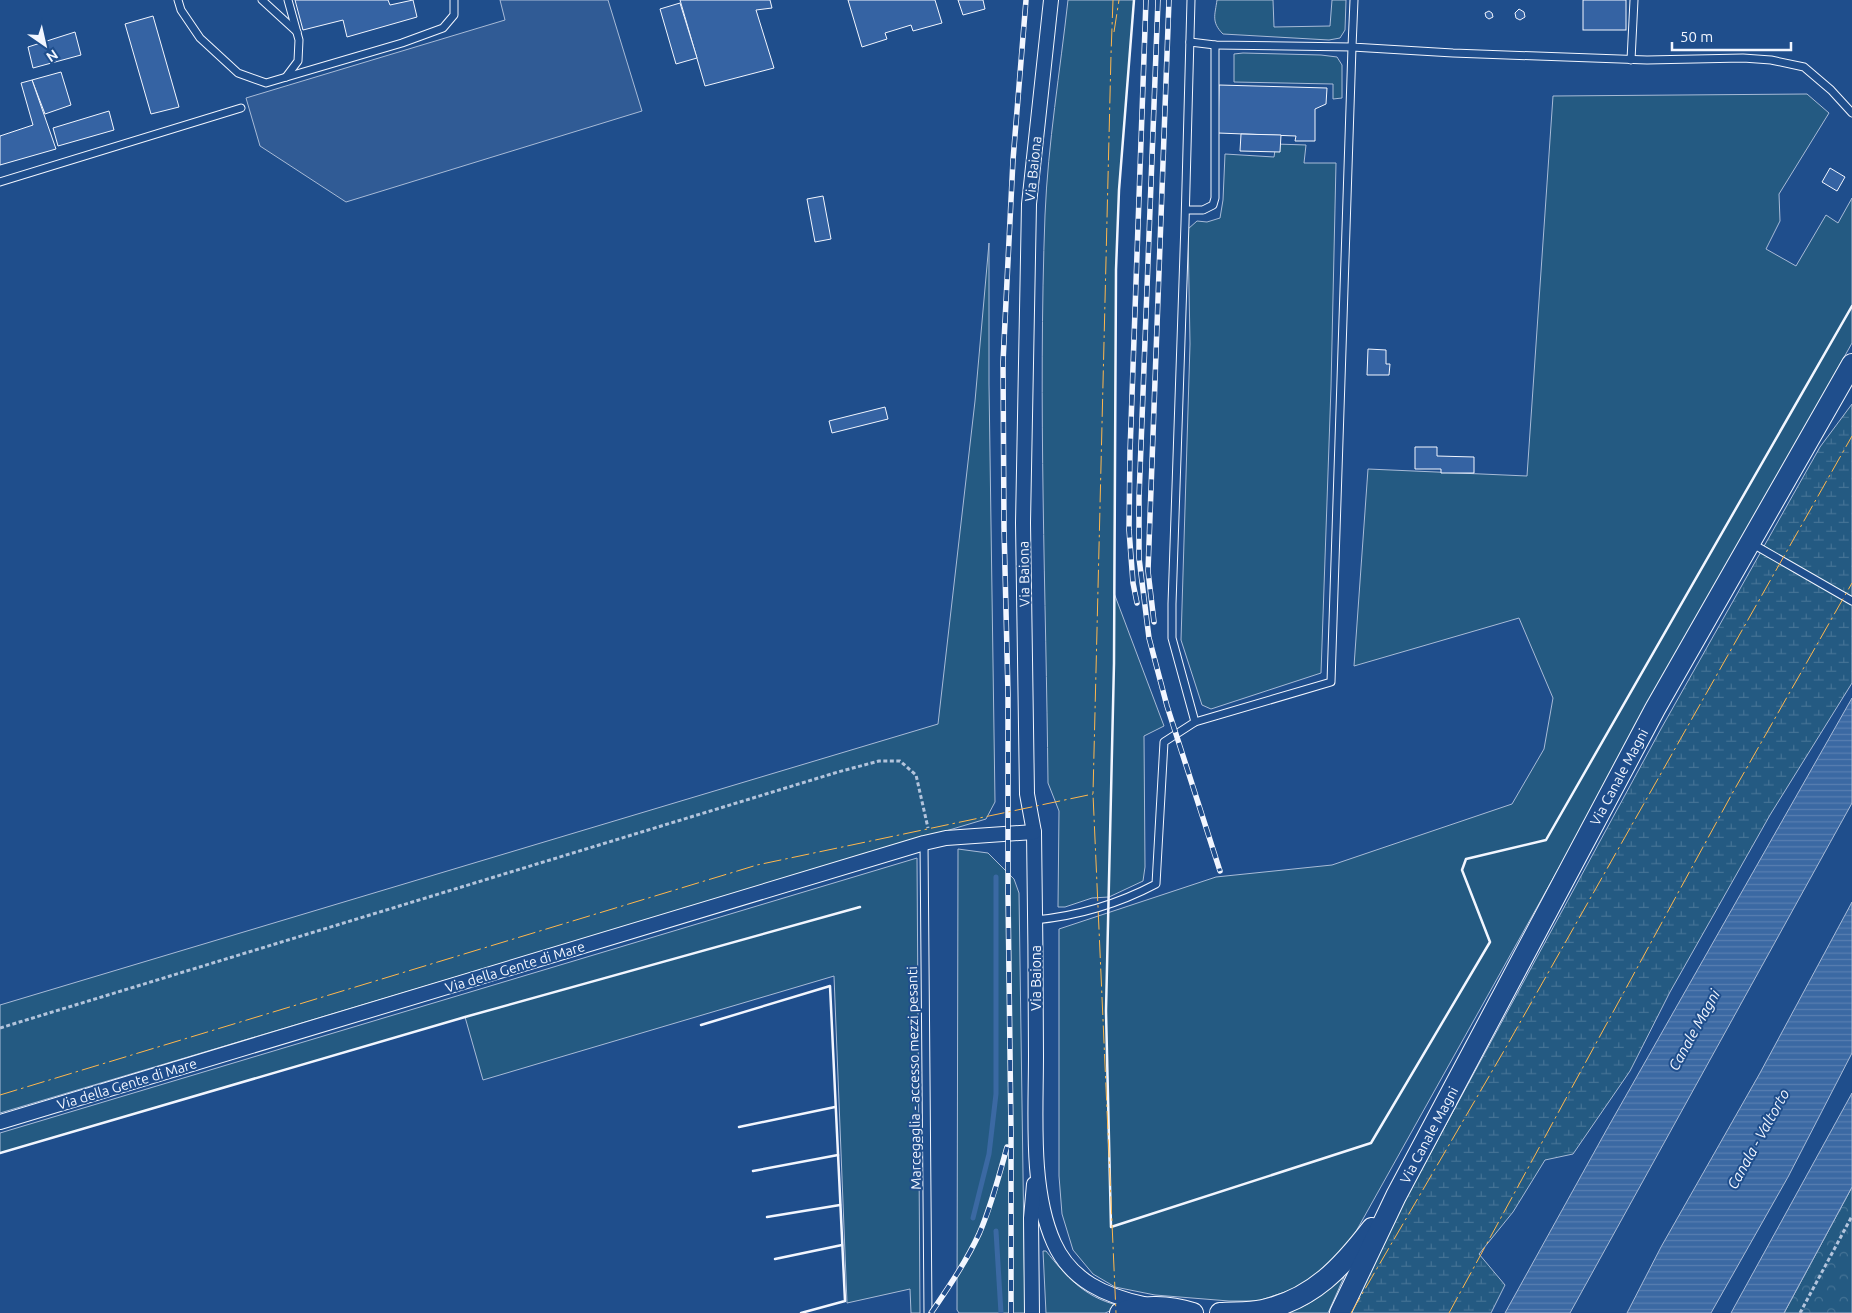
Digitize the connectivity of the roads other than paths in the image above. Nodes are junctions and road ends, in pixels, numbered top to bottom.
1 (178, 0) edge
2 (262, 0) edge
3 (288, 0) edge
4 (454, 0) edge
5 (1051, 0) edge
6 (1191, 0) edge
7 (1354, 0) edge
8 (1634, 0) edge
9 (297, 32) junction
10 (1190, 42) junction
11 (1215, 45) junction
12 (1352, 47) junction
13 (1631, 60) junction
14 (286, 77) junction
15 (241, 108) dead end
16 (1852, 113) edge
17 (0, 182) edge
18 (1186, 210) junction
19 (1852, 364) edge
20 (1750, 543) junction
21 (1852, 601) edge
22 (1195, 722) junction
23 (1034, 832) junction
24 (928, 842) junction
25 (1035, 920) junction
26 (0, 1122) edge
27 (1036, 1149) junction
28 (1396, 1196) junction
29 (1157, 1307) junction
30 (928, 1313) edge
31 (1032, 1313) edge
32 (1120, 1313) edge
33 (1193, 1313) edge
34 (1220, 1313) edge
35 (1340, 1313) edge

1 - 14 lane
2 - 9 lane
3 - 9 lane
4 - 14 lane
5 - 23 street, Via Baiona
6 - 10 lane
7 - 12 lane
8 - 13 lane
9 - 14 lane
10 - 11 lane
10 - 18 lane
11 - 12 lane
11 - 18 lane
12 - 13 lane
12 - 22 lane
13 - 16 lane
15 - 17 lane
18 - 22 lane
19 - 20 main road, Via Canale Magni
20 - 21 lane
20 - 28 main road, Via Canale Magni
22 - 25 lane
23 - 24 street, Via della Gente di Mare
23 - 25 street, Via Baiona
24 - 26 street, Via della Gente di Mare
24 - 30 lane, Marcegaglia - accesso mezzi pesanti
25 - 27 street, Via Baiona
27 - 29 street, Via Baiona
27 - 31 street, Via Baiona
28 - 34 main road, Via Canale Magni
28 - 35 main road, Via Canale Magni
29 - 32 main road
29 - 33 main road

